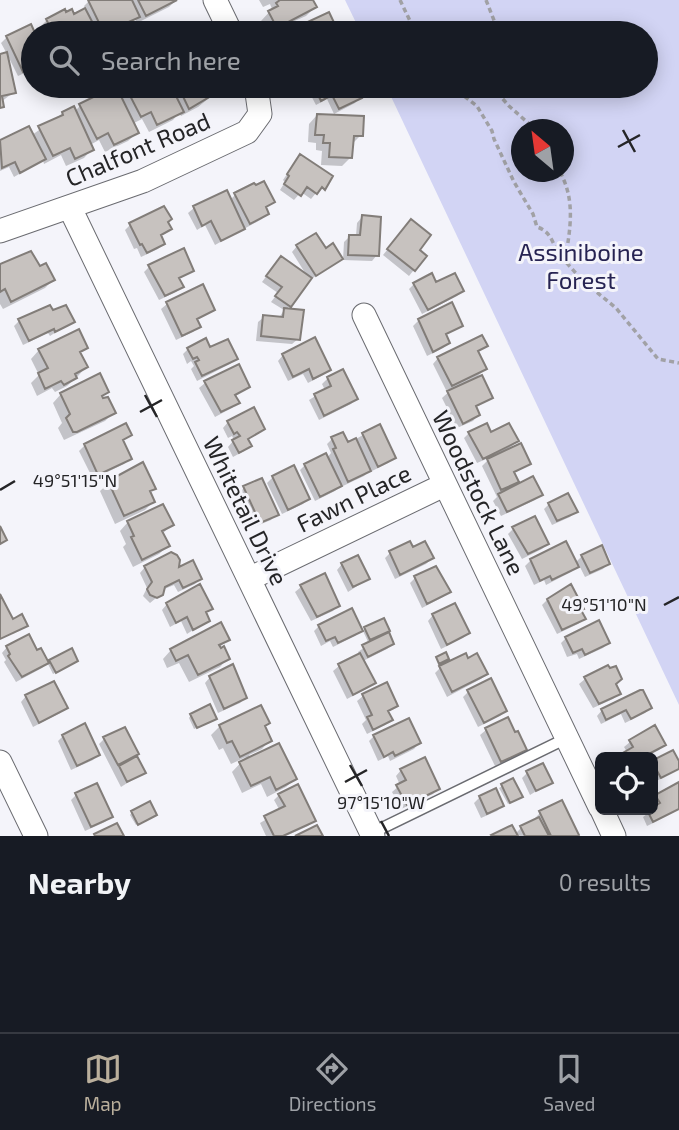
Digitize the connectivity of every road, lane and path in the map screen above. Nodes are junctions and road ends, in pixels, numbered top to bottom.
1 (215, 0) edge
2 (400, 0) edge
3 (486, 0) edge
4 (225, 21) edge
5 (410, 21) edge
6 (494, 21) edge
7 (258, 98) edge
8 (467, 98) edge
9 (501, 98) edge
10 (524, 119) edge
11 (566, 182) edge
12 (70, 208) junction
13 (0, 231) edge
14 (565, 261) junction
15 (364, 315) dead end
16 (679, 363) edge
17 (444, 485) junction
18 (249, 579) junction
19 (567, 738) junction
20 (2, 771) edge
21 (595, 796) edge
22 (604, 815) edge
23 (372, 835) edge
24 (36, 836) edge
25 (614, 836) edge

1 - 4 street
2 - 5 path
3 - 6 path
7 - 12 street, Chalfont Road
8 - 14 path
9 - 10 path
11 - 14 path
12 - 13 street, Chalfont Road
12 - 18 street, Whitetail Drive
14 - 16 path
15 - 17 street, Woodstock Lane
17 - 18 street, Fawn Place
17 - 19 street, Woodstock Lane
18 - 23 street, Whitetail Drive
19 - 21 street, Woodstock Lane
19 - 23 lane
20 - 24 street
22 - 25 street, Woodstock Lane

